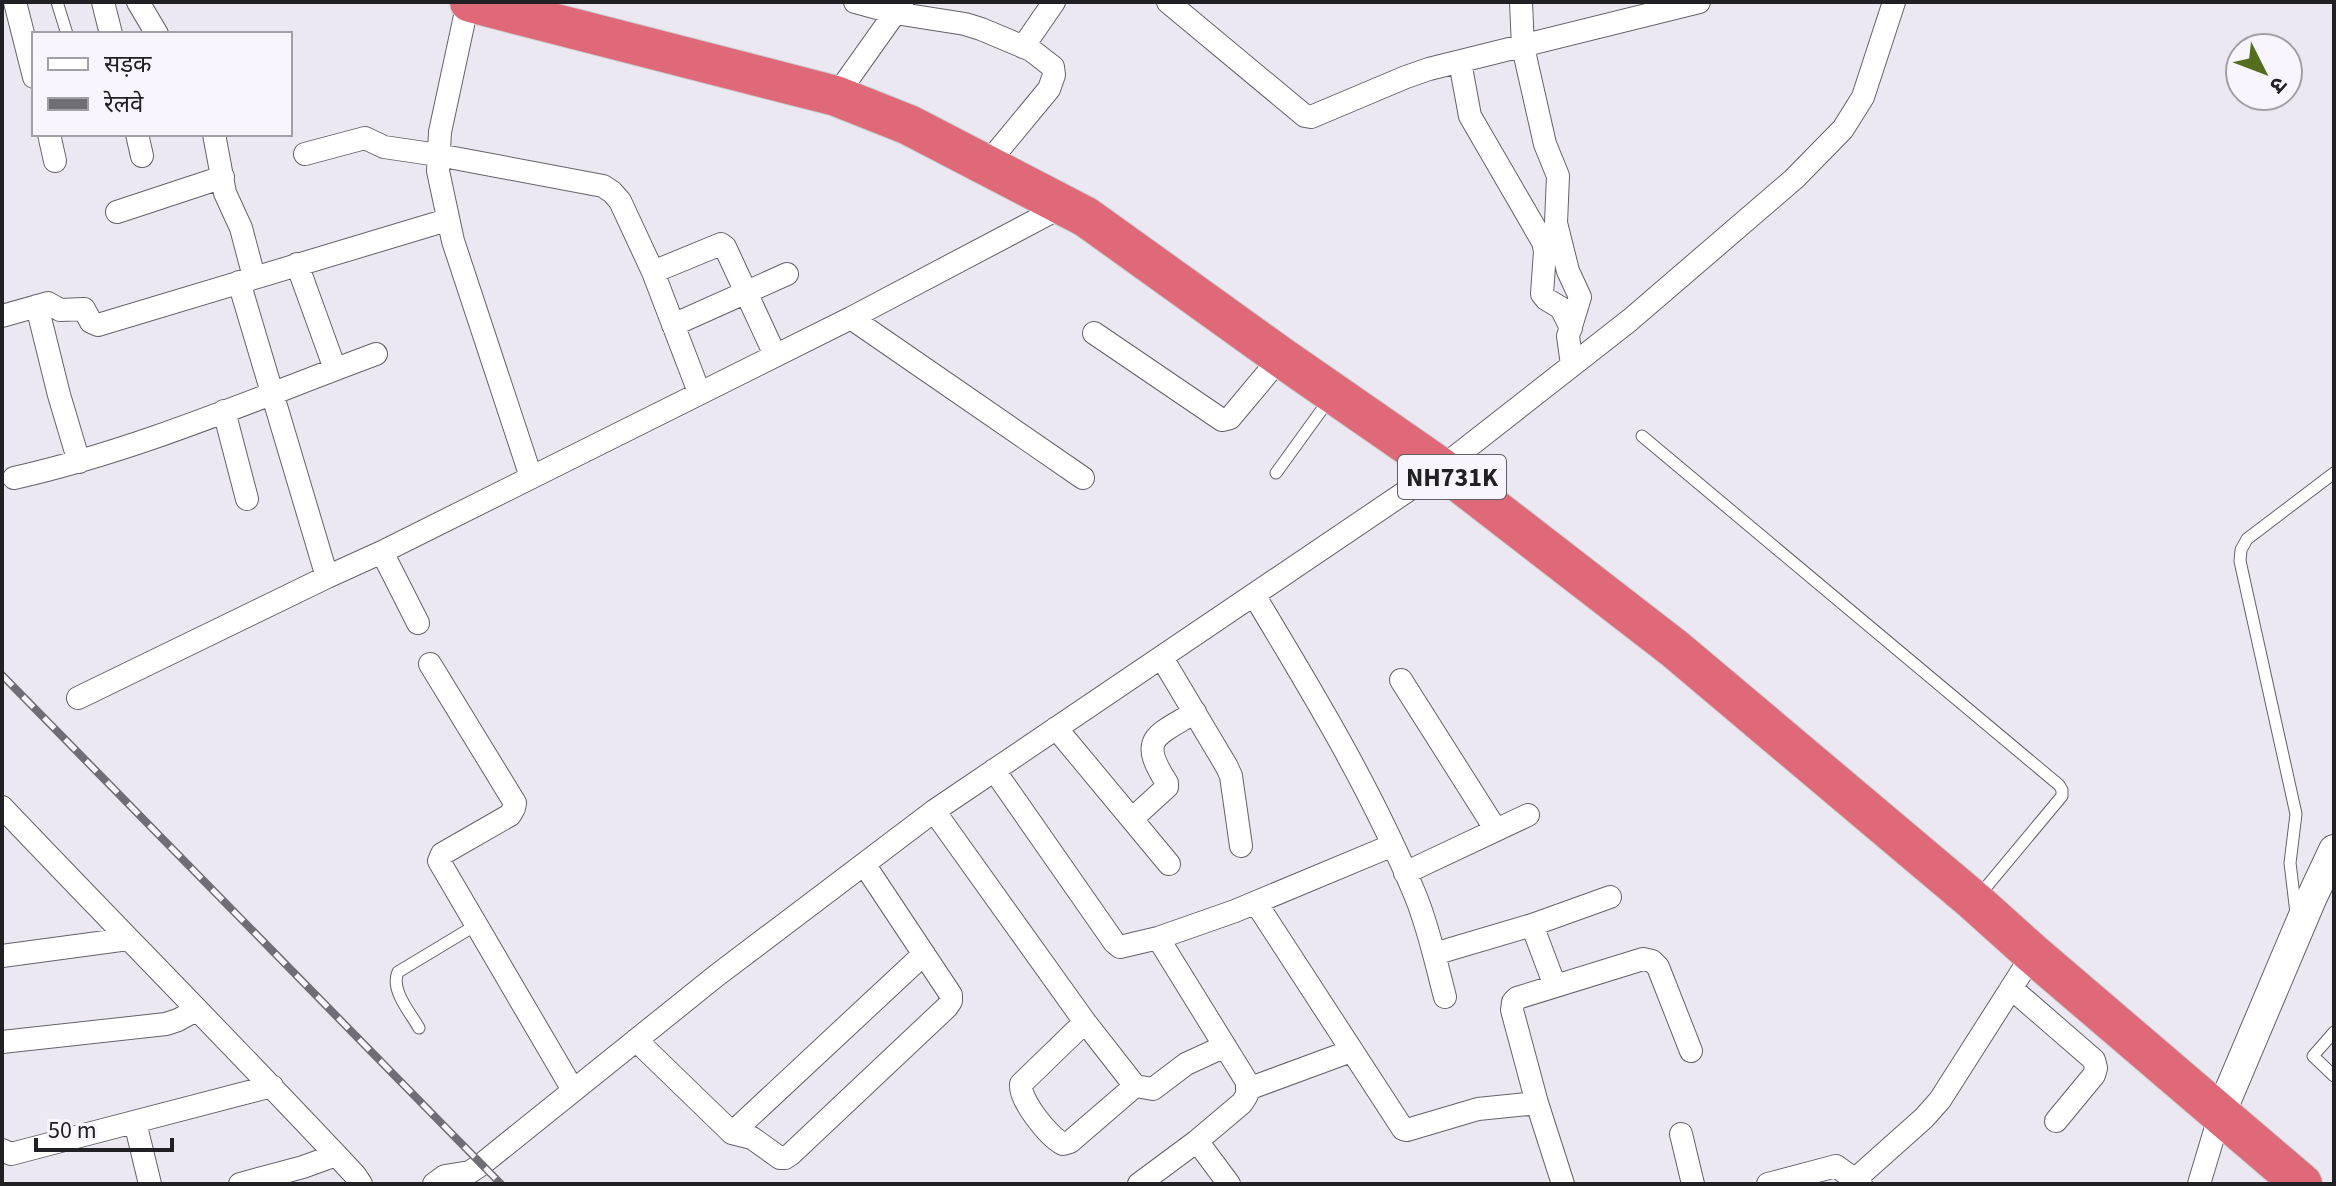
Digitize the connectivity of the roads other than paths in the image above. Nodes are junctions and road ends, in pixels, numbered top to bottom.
1 (15, 2) edge
2 (57, 2) edge
3 (103, 2) edge
4 (138, 2) edge
5 (469, 2) edge
6 (855, 2) edge
7 (1054, 2) edge
8 (1168, 2) edge
9 (1521, 2) edge
10 (1699, 2) edge
11 (1894, 2) edge
12 (899, 8) edge
13 (532, 10) edge
14 (66, 32) edge
15 (110, 32) edge
16 (156, 32) edge
17 (1023, 47) junction
18 (1523, 47) junction
19 (1460, 62) junction
20 (32, 69) edge
21 (836, 96) junction
22 (49, 136) edge
23 (137, 136) edge
24 (214, 136) edge
25 (305, 154) dead end
26 (438, 155) junction
27 (142, 156) dead end
28 (55, 161) dead end
29 (987, 164) junction
30 (223, 177) junction
31 (1065, 205) junction
32 (117, 212) dead end
33 (447, 220) junction
34 (297, 264) junction
35 (653, 272) junction
36 (787, 274) dead end
37 (246, 280) junction
38 (745, 292) junction
39 (37, 306) junction
40 (2, 316) edge
41 (851, 318) junction
42 (673, 325) junction
43 (1571, 328) junction
44 (1094, 333) dead end
45 (376, 354) dead end
46 (775, 355) junction
47 (1281, 357) junction
48 (1572, 365) junction
49 (335, 369) junction
50 (273, 392) junction
51 (699, 392) junction
52 (1333, 394) junction
53 (224, 411) junction
54 (1642, 436) dead end
55 (79, 462) junction
56 (1441, 468) junction
57 (1276, 473) dead end
58 (2334, 473) edge
59 (531, 477) junction
60 (14, 478) dead end
61 (1083, 478) dead end
62 (247, 499) dead end
63 (382, 552) junction
64 (327, 577) junction
65 (1254, 595) junction
66 (418, 623) dead end
67 (1162, 658) junction
68 (430, 664) dead end
69 (1401, 680) dead end
70 (78, 698) dead end
71 (1195, 712) junction
72 (1056, 728) junction
73 (994, 770) junction
74 (2, 807) edge
75 (934, 811) junction
76 (1528, 815) dead end
77 (1132, 819) junction
78 (1496, 830) junction
79 (1393, 845) junction
80 (1241, 846) dead end
81 (2334, 850) edge
82 (864, 864) junction
83 (1169, 864) dead end
84 (1405, 873) junction
85 (1610, 897) dead end
86 (1974, 901) junction
87 (1256, 903) junction
88 (476, 925) junction
89 (1532, 925) junction
90 (2298, 929) junction
91 (1158, 938) junction
92 (128, 939) junction
93 (924, 954) junction
94 (1434, 954) junction
95 (2033, 954) junction
96 (2, 956) edge
97 (1555, 986) junction
98 (2011, 988) junction
99 (1445, 997) dead end
100 (196, 1010) junction
101 (1085, 1022) junction
102 (419, 1028) dead end
103 (2334, 1032) edge
104 (636, 1040) junction
105 (2, 1042) edge
106 (1225, 1046) junction
107 (1351, 1051) junction
108 (1691, 1051) dead end
109 (2334, 1076) edge
110 (272, 1086) junction
111 (1135, 1086) junction
112 (1248, 1089) junction
113 (573, 1090) junction
114 (1537, 1103) junction
115 (2220, 1114) junction
116 (2056, 1121) dead end
117 (135, 1122) junction
118 (732, 1133) junction
119 (1681, 1134) dead end
120 (1197, 1141) junction
121 (2, 1150) edge
122 (336, 1155) junction
123 (1856, 1182) edge
124 (150, 1184) edge
125 (240, 1184) edge
126 (361, 1184) edge
127 (434, 1184) edge
128 (1139, 1184) edge
129 (1229, 1184) edge
130 (1563, 1184) edge
131 (1693, 1184) edge
132 (1768, 1184) edge
133 (2199, 1184) edge
134 (2302, 1184) edge

1 - 20 street
2 - 14 lane
3 - 15 street
4 - 16 street
5 - 13 highway, NH731K
5 - 26 street
6 - 12 street
7 - 17 street
8 - 19 street
9 - 18 street
10 - 18 street
11 - 48 street
12 - 17 street
12 - 21 street
13 - 21 highway, NH731K
17 - 29 street
18 - 19 street
18 - 43 street
19 - 43 street
21 - 29 highway, NH731K
22 - 28 street
23 - 27 street
24 - 30 street
25 - 26 street
26 - 33 street
26 - 35 street
29 - 31 highway, NH731K
30 - 32 street
30 - 37 street
31 - 41 street
31 - 47 highway, NH731K
33 - 34 street
33 - 59 street
34 - 37 street
34 - 49 street
35 - 38 street
35 - 42 street
36 - 38 street
37 - 39 street
37 - 50 street
38 - 42 street
38 - 46 street
39 - 40 street
39 - 55 street
41 - 46 street
41 - 61 street
42 - 51 street
43 - 48 street
44 - 47 street
45 - 49 street
46 - 51 street
47 - 52 highway, NH731K
48 - 56 street
49 - 50 street
50 - 53 street
50 - 64 street
51 - 59 street
52 - 56 highway, NH731K
52 - 57 lane
53 - 55 street
53 - 62 street
54 - 86 lane
55 - 60 street
56 - 65 street
56 - 86 highway, NH731K
58 - 90 lane
59 - 63 street
63 - 64 street
63 - 66 street
64 - 70 street
65 - 67 street
65 - 79 street
67 - 71 street
67 - 72 street
68 - 88 street
69 - 78 street
71 - 77 street
71 - 80 street
72 - 73 street
72 - 77 street
73 - 75 street
73 - 91 street
74 - 92 street
75 - 82 street
75 - 101 street
76 - 78 street
77 - 83 street
78 - 84 street
79 - 84 street
79 - 87 street
81 - 90 street
82 - 93 street
82 - 104 street
84 - 94 street
85 - 89 street
86 - 95 highway, NH731K
87 - 91 street
87 - 107 street
88 - 102 lane
88 - 113 street
89 - 94 street
89 - 97 street
90 - 115 street
91 - 106 street
92 - 96 street
92 - 100 street
93 - 118 street
93 - 118 street
94 - 99 street
95 - 98 street
95 - 115 highway, NH731K
97 - 108 street
97 - 114 street
98 - 116 street
98 - 123 street
100 - 105 street
100 - 110 street
101 - 111 street
101 - 111 street
103 - 109 lane
104 - 113 street
104 - 118 street
106 - 111 street
106 - 112 street
107 - 112 street
107 - 114 street
110 - 117 street
110 - 122 street
112 - 120 street
113 - 127 street
114 - 130 street
115 - 133 street
115 - 134 highway, NH731K
117 - 121 street
117 - 124 street
119 - 131 street
120 - 128 street
120 - 129 street
122 - 125 street
122 - 126 street
123 - 132 street

